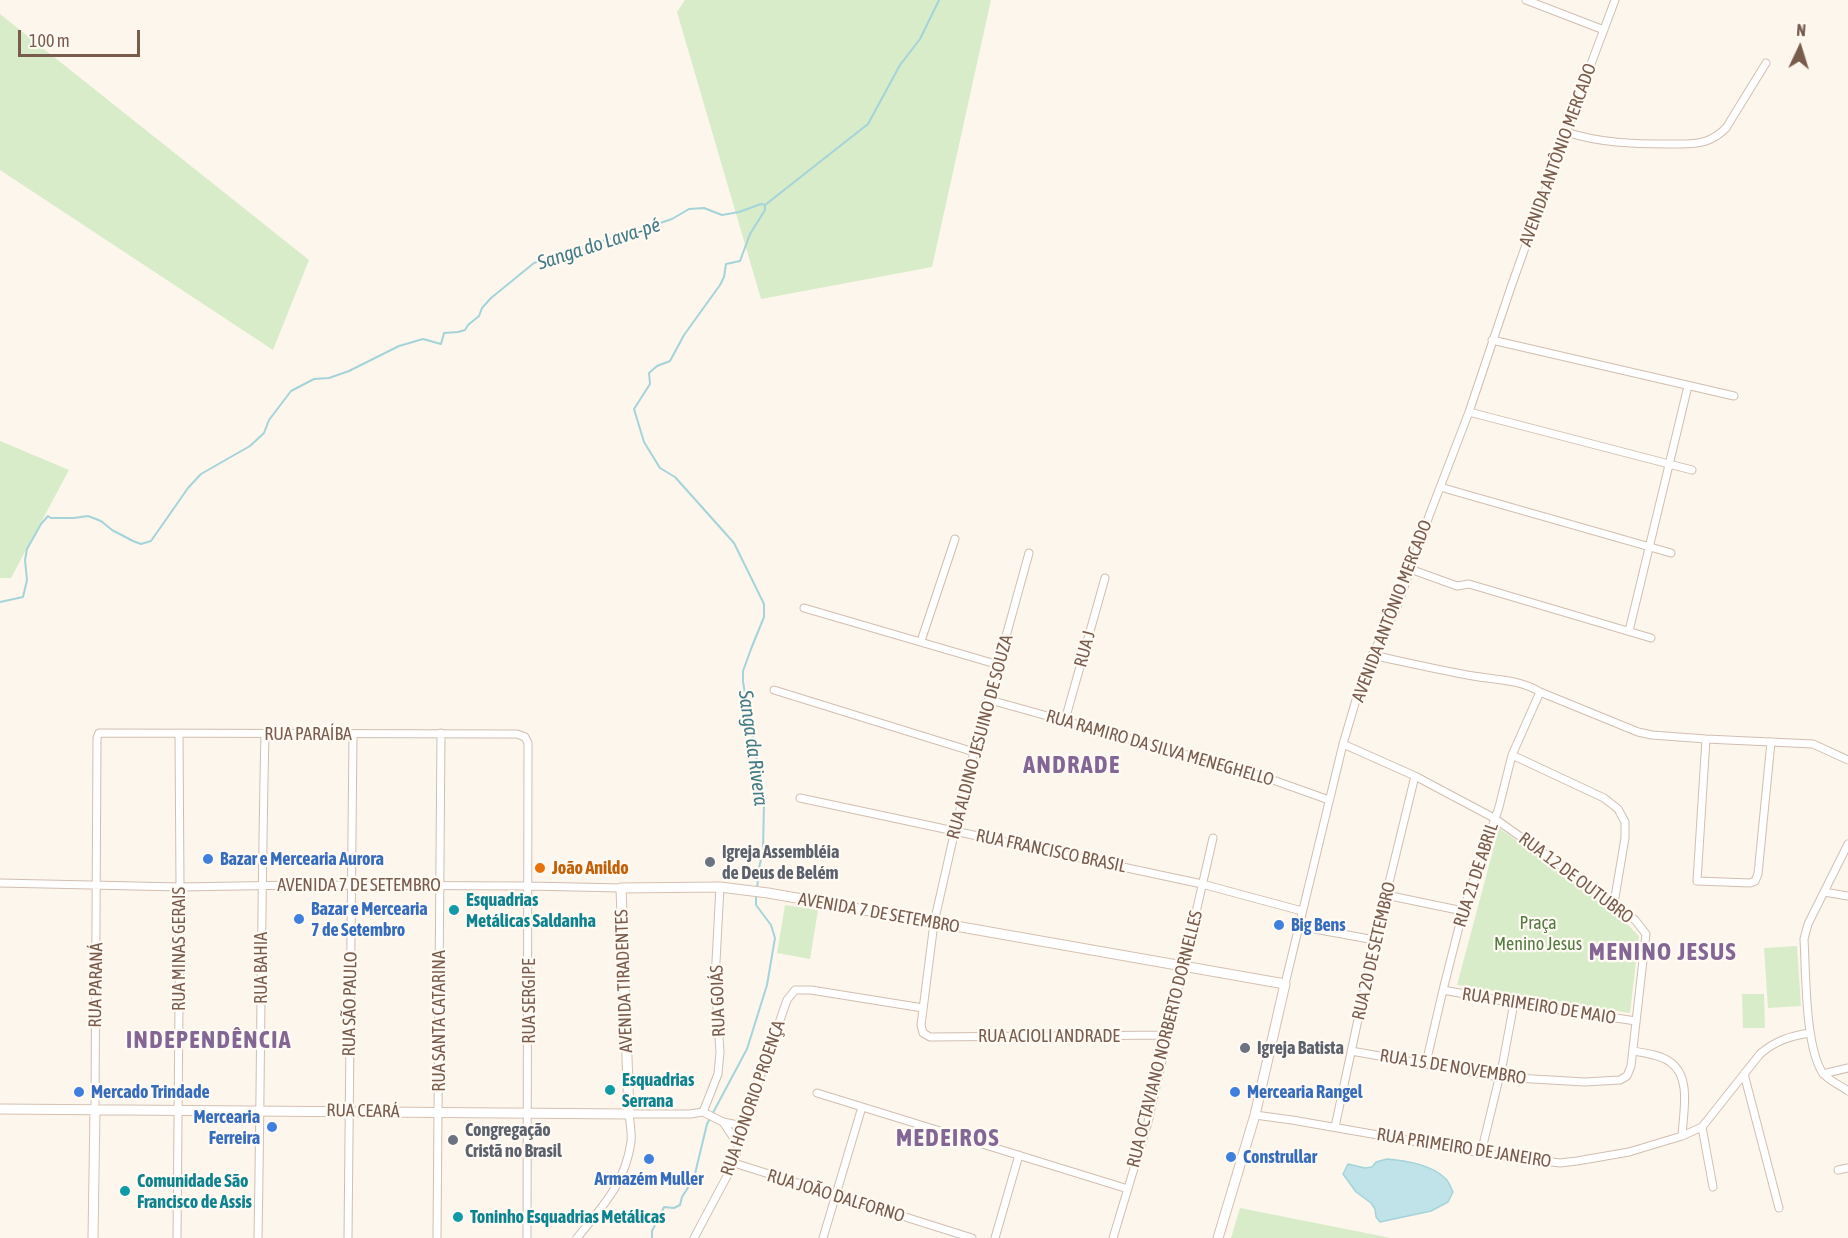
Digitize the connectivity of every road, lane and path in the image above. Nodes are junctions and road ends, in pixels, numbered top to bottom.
1 (1526, 0) edge
2 (1616, 0) edge
3 (1543, 3) edge
4 (1604, 30) junction
5 (1766, 63) dead end
6 (1566, 132) junction
7 (1492, 340) junction
8 (1688, 386) junction
9 (1734, 396) dead end
10 (1469, 412) junction
11 (1669, 464) junction
12 (1692, 470) dead end
13 (1440, 487) junction
14 (955, 539) dead end
15 (1649, 547) junction
16 (1029, 553) dead end
17 (1671, 553) dead end
18 (1410, 569) junction
19 (1105, 578) dead end
20 (804, 608) dead end
21 (1629, 631) junction
22 (1651, 638) dead end
23 (921, 641) junction
24 (1372, 655) junction
25 (999, 665) junction
26 (774, 690) dead end
27 (1540, 692) junction
28 (990, 700) junction
29 (1065, 720) junction
30 (99, 732) joint
31 (179, 733) junction
32 (441, 733) junction
33 (265, 734) junction
34 (353, 734) junction
35 (517, 734) joint
36 (1707, 739) junction
37 (1771, 742) junction
38 (1343, 744) junction
39 (974, 752) junction
40 (1512, 754) junction
41 (1848, 760) edge
42 (1415, 776) junction
43 (800, 798) dead end
44 (1329, 800) junction
45 (1494, 818) junction
46 (955, 830) junction
47 (1213, 838) dead end
48 (1848, 844) edge
49 (0, 883) edge
50 (1202, 884) junction
51 (97, 885) junction
52 (261, 885) junction
53 (351, 886) junction
54 (440, 886) junction
55 (529, 886) junction
56 (180, 887) junction
57 (720, 887) junction
58 (621, 888) junction
59 (1824, 892) junction
60 (1386, 895) junction
61 (1848, 896) edge
62 (1614, 903) junction
63 (1302, 910) junction
64 (1463, 911) junction
65 (934, 923) junction
66 (1298, 926) junction
67 (1375, 940) junction
68 (1184, 965) junction
69 (1285, 984) junction
70 (1443, 990) junction
71 (1514, 1004) junction
72 (923, 1008) junction
73 (1636, 1021) junction
74 (1810, 1033) junction
75 (1168, 1035) junction
76 (930, 1037) joint
77 (1351, 1051) junction
78 (1633, 1051) junction
79 (1426, 1063) junction
80 (1848, 1068) edge
81 (1744, 1074) junction
82 (1823, 1074) junction
83 (1499, 1077) junction
84 (1848, 1091) edge
85 (817, 1093) dead end
86 (862, 1107) junction
87 (0, 1109) edge
88 (95, 1109) junction
89 (178, 1109) junction
90 (261, 1110) junction
91 (348, 1111) junction
92 (439, 1113) junction
93 (528, 1113) junction
94 (629, 1114) junction
95 (706, 1114) junction
96 (1255, 1115) junction
97 (723, 1122) junction
98 (743, 1126) junction
99 (1335, 1127) junction
100 (1702, 1127) junction
101 (1682, 1136) junction
102 (739, 1146) junction
103 (1481, 1153) junction
104 (1019, 1155) junction
105 (734, 1163) junction
106 (1848, 1167) edge
107 (1838, 1170) dead end
108 (1713, 1187) dead end
109 (1128, 1189) junction
110 (836, 1196) junction
111 (1779, 1208) dead end
112 (93, 1238) edge
113 (177, 1238) edge
114 (258, 1238) edge
115 (348, 1238) edge
116 (437, 1238) edge
117 (527, 1238) edge
118 (577, 1238) edge
119 (694, 1238) edge
120 (823, 1238) edge
121 (972, 1238) edge
122 (995, 1238) edge
123 (1113, 1238) edge
124 (1218, 1238) edge

1 - 3 street
2 - 4 street, AVENIDA ANTÔNIO MERCADO
3 - 4 street
4 - 6 street, AVENIDA ANTÔNIO MERCADO
5 - 6 street
6 - 7 street, AVENIDA ANTÔNIO MERCADO
7 - 8 street
7 - 10 street, AVENIDA ANTÔNIO MERCADO
8 - 9 street
8 - 11 street
10 - 11 street
10 - 13 street, AVENIDA ANTÔNIO MERCADO
11 - 12 street
11 - 15 street
13 - 15 street
13 - 18 street, AVENIDA ANTÔNIO MERCADO
14 - 23 street
15 - 17 street
15 - 21 street
16 - 25 street, RUA ALDINO JESUINO DE SOUZA
18 - 21 street
18 - 24 street, AVENIDA ANTÔNIO MERCADO
19 - 29 street, RUA J
20 - 23 street
21 - 22 street
23 - 25 street
24 - 27 street
24 - 38 street, AVENIDA ANTÔNIO MERCADO
25 - 28 street, RUA ALDINO JESUINO DE SOUZA
26 - 39 street
27 - 36 street
27 - 40 street, RUA 21 DE ABRIL
28 - 29 street, RUA RAMIRO DA SILVA MENEGHELLO
28 - 39 street, RUA ALDINO JESUINO DE SOUZA
29 - 44 street, RUA RAMIRO DA SILVA MENEGHELLO
30 - 31 street, RUA PARAÍBA
30 - 51 street, RUA PARANÁ
31 - 33 street, RUA PARAÍBA
31 - 56 street, RUA MINAS GERAIS
32 - 34 street, RUA PARAÍBA
32 - 35 street, RUA PARAÍBA
32 - 54 street, RUA SANTA CATARINA
33 - 34 street, RUA PARAÍBA
33 - 52 street, RUA BAHIA
34 - 53 street, RUA SÃO PAULO
35 - 55 street, RUA SERGIPE
36 - 37 street
36 - 37 street
37 - 41 street
38 - 42 street, RUA 12 DE OUTUBRO
38 - 44 street, AVENIDA ANTÔNIO MERCADO
39 - 46 street, RUA ALDINO JESUINO DE SOUZA
40 - 45 street, RUA 21 DE ABRIL
40 - 62 street
42 - 45 street, RUA 12 DE OUTUBRO
42 - 60 street, RUA 20 DE SETEMBRO
43 - 46 street, RUA FRANCISCO BRASIL
44 - 63 street, AVENIDA ANTÔNIO MERCADO
45 - 62 street, RUA 12 DE OUTUBRO
45 - 64 street, RUA 21 DE ABRIL
46 - 50 street, RUA FRANCISCO BRASIL
46 - 65 street, RUA ALDINO JESUINO DE SOUZA
47 - 50 street, RUA OCTAVIANO NORBERTO DORNELLES
48 - 59 street
49 - 51 street, AVENIDA 7 DE SETEMBRO
50 - 63 street, RUA FRANCISCO BRASIL
50 - 68 street, RUA OCTAVIANO NORBERTO DORNELLES
51 - 56 street, AVENIDA 7 DE SETEMBRO
51 - 88 street, RUA PARANÁ
52 - 53 street, AVENIDA 7 DE SETEMBRO
52 - 56 street, AVENIDA 7 DE SETEMBRO
52 - 90 street, RUA BAHIA
53 - 54 street, AVENIDA 7 DE SETEMBRO
53 - 91 street, RUA SÃO PAULO
54 - 55 street, AVENIDA 7 DE SETEMBRO
54 - 92 street, RUA SANTA CATARINA
55 - 58 street, AVENIDA 7 DE SETEMBRO
55 - 93 street, RUA SERGIPE
56 - 89 street, RUA MINAS GERAIS
57 - 58 street, AVENIDA 7 DE SETEMBRO
57 - 65 street, AVENIDA 7 DE SETEMBRO
57 - 95 street, RUA GOIÁS
58 - 94 street, AVENIDA TIRADENTES
59 - 61 street
59 - 74 street
60 - 64 street
60 - 67 street, RUA 20 DE SETEMBRO
62 - 73 street, RUA 12 DE OUTUBRO
63 - 66 street, AVENIDA ANTÔNIO MERCADO
64 - 70 street, RUA 21 DE ABRIL
65 - 68 street, AVENIDA 7 DE SETEMBRO
65 - 72 street, RUA ALDINO JESUINO DE SOUZA
66 - 67 street
66 - 69 street, AVENIDA ANTÔNIO MERCADO
67 - 77 street, RUA 20 DE SETEMBRO
68 - 69 street, AVENIDA 7 DE SETEMBRO
68 - 75 street, RUA OCTAVIANO NORBERTO DORNELLES
69 - 96 street, AVENIDA ANTÔNIO MERCADO
70 - 71 street, RUA PRIMEIRO DE MAIO
70 - 79 street, RUA 21 DE ABRIL
71 - 73 street, RUA PRIMEIRO DE MAIO
71 - 83 street
72 - 76 street, RUA ALDINO JESUINO DE SOUZA
72 - 98 street, RUA HONORIO PROENÇA
73 - 78 street
74 - 81 street, RUA PRIMEIRO DE JANEIRO
74 - 82 street
75 - 76 street, RUA ACIOLI ANDRADE
75 - 109 street, RUA OCTAVIANO NORBERTO DORNELLES
77 - 79 street, RUA 15 DE NOVEMBRO
77 - 99 street, RUA 20 DE SETEMBRO
78 - 83 street, RUA 15 DE NOVEMBRO
78 - 101 street
79 - 83 street, RUA 15 DE NOVEMBRO
80 - 82 street
81 - 100 street, RUA PRIMEIRO DE JANEIRO
81 - 111 street
82 - 84 street
83 - 103 street
85 - 86 street
86 - 104 street
86 - 110 street
87 - 88 street, RUA CEARÁ
88 - 89 street, RUA CEARÁ
88 - 112 street, RUA PARANÁ
89 - 90 street, RUA CEARÁ
89 - 113 street, RUA MINAS GERAIS
90 - 91 street, RUA CEARÁ
90 - 114 street, RUA BAHIA
91 - 92 street, RUA CEARÁ
91 - 115 street, RUA SÃO PAULO
92 - 93 street, RUA CEARÁ
92 - 116 street, RUA SANTA CATARINA
93 - 94 street, RUA CEARÁ
93 - 117 street, RUA SERGIPE
94 - 95 street, RUA CEARÁ
94 - 118 street, AVENIDA TIRADENTES
95 - 97 street, RUA CEARÁ
96 - 99 street, RUA PRIMEIRO DE JANEIRO
96 - 124 street, AVENIDA ANTÔNIO MERCADO
97 - 98 street, RUA CEARÁ
97 - 102 street
98 - 102 street, RUA HONORIO PROENÇA
99 - 103 street, RUA PRIMEIRO DE JANEIRO
100 - 101 street, RUA PRIMEIRO DE JANEIRO
100 - 108 street
101 - 103 street, RUA PRIMEIRO DE JANEIRO
102 - 105 street, RUA HONORIO PROENÇA
104 - 109 street
104 - 122 street
105 - 110 street, RUA JOÃO DALFORNO
105 - 119 street, RUA HONORIO PROENÇA
106 - 107 street
109 - 123 street, RUA OCTAVIANO NORBERTO DORNELLES
110 - 120 street
110 - 121 street, RUA JOÃO DALFORNO

